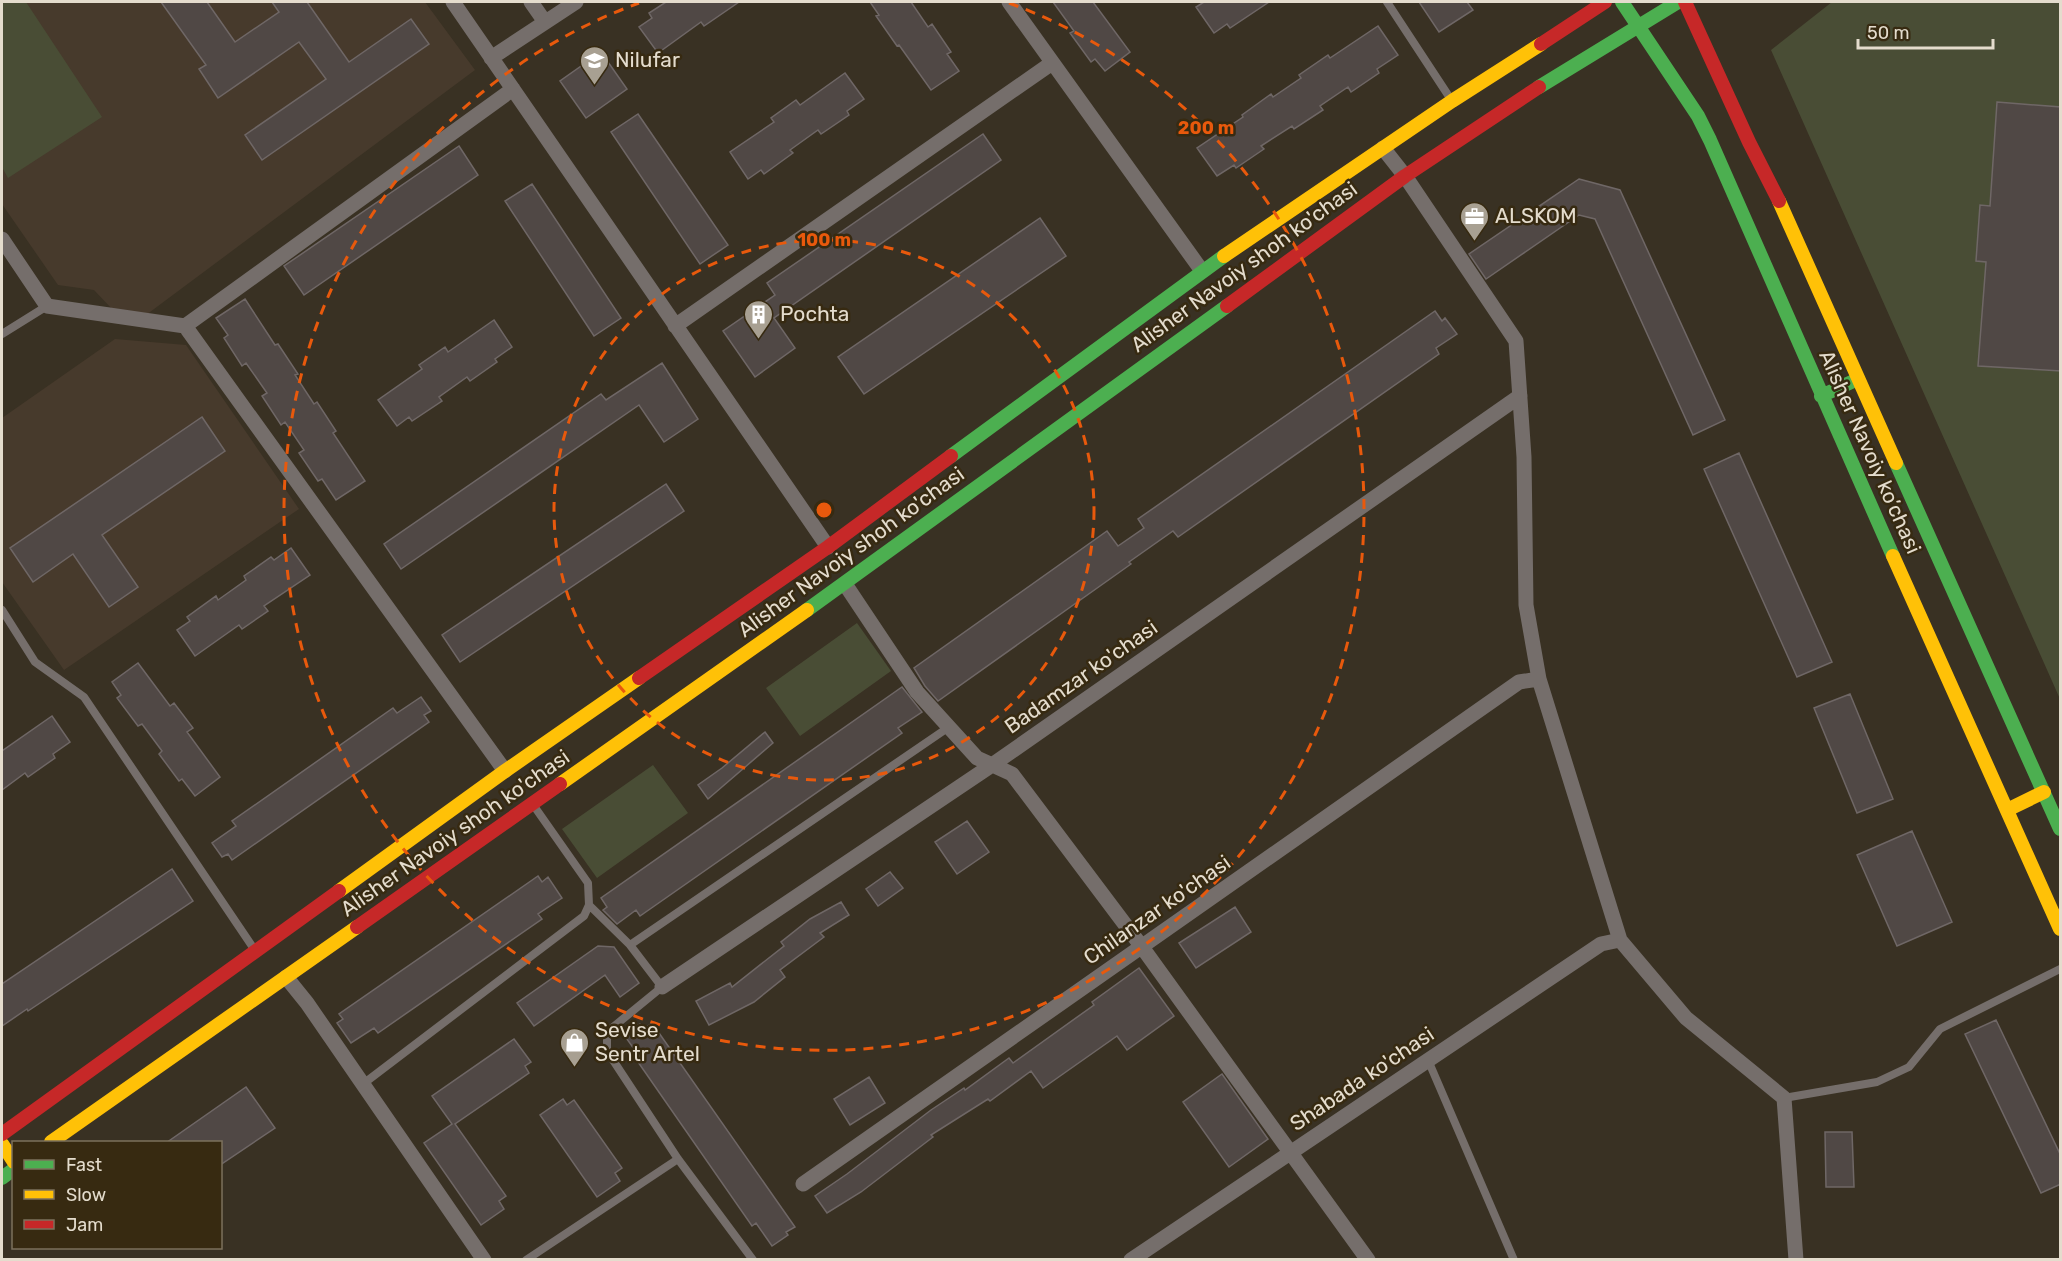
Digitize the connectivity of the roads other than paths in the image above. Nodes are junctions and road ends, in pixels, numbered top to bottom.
1 (453, 2) edge
2 (531, 2) edge
3 (576, 2) edge
4 (1009, 2) edge
5 (1387, 2) edge
6 (1605, 2) edge
7 (1622, 2) edge
8 (1678, 2) edge
9 (1685, 2) edge
10 (545, 22) junction
11 (1639, 27) junction
12 (491, 57) junction
13 (1052, 63) junction
14 (513, 89) junction
15 (1452, 101) junction
16 (1383, 148) junction
17 (1405, 176) junction
18 (2, 238) edge
19 (1202, 271) junction
20 (47, 306) junction
21 (185, 326) junction
22 (675, 326) junction
23 (2, 334) edge
24 (1858, 379) junction
25 (1520, 396) junction
26 (1821, 396) junction
27 (828, 547) junction
28 (845, 584) junction
29 (2, 610) edge
30 (1539, 679) junction
31 (949, 727) junction
32 (992, 765) junction
33 (505, 771) junction
34 (2044, 792) junction
35 (532, 804) junction
36 (2007, 810) junction
37 (2060, 825) edge
38 (589, 905) junction
39 (2061, 929) edge
40 (1620, 940) junction
41 (630, 945) junction
42 (1142, 947) junction
43 (254, 950) junction
44 (2061, 969) edge
45 (286, 977) junction
46 (662, 987) junction
47 (1428, 1060) junction
48 (363, 1084) junction
49 (1784, 1098) junction
50 (2, 1134) edge
51 (54, 1141) edge
52 (2, 1144) edge
53 (1291, 1152) junction
54 (12, 1159) edge
55 (678, 1159) junction
56 (803, 1184) dead end
57 (484, 1260) edge
58 (526, 1260) edge
59 (753, 1260) edge
60 (1131, 1260) edge
61 (1368, 1260) edge
62 (1514, 1260) edge
63 (1796, 1260) edge

1 - 12 street
2 - 10 street
3 - 10 street
4 - 13 street
5 - 15 lane
6 - 15 main road, Alisher Navoiy shoh ko'chasi
7 - 11 main road, Alisher Navoiy ko’chasi
8 - 11 main road, Alisher Navoiy shoh ko'chasi
9 - 24 main road, Alisher Navoiy ko’chasi
10 - 12 street
11 - 17 main road, Alisher Navoiy shoh ko'chasi
11 - 26 main road, Alisher Navoiy ko’chasi
12 - 14 street
13 - 19 street
13 - 22 street
14 - 21 street
14 - 22 street
15 - 16 main road, Alisher Navoiy shoh ko'chasi
16 - 17 street
16 - 19 main road, Alisher Navoiy shoh ko'chasi
17 - 25 street
17 - 28 main road, Alisher Navoiy shoh ko'chasi
18 - 20 street
19 - 27 main road, Alisher Navoiy shoh ko'chasi
20 - 21 street
20 - 23 lane
21 - 33 street
22 - 27 street
24 - 26 main road
24 - 34 main road, Alisher Navoiy ko’chasi
25 - 30 street
25 - 32 street, Badamzar ko'chasi
26 - 36 main road, Alisher Navoiy ko’chasi
27 - 33 main road, Alisher Navoiy shoh ko'chasi
28 - 31 street
28 - 35 main road, Alisher Navoiy shoh ko'chasi
29 - 43 lane
30 - 40 street
30 - 42 street, Chilanzar ko'chasi
31 - 32 street
31 - 41 lane
32 - 42 street
32 - 46 street, Badamzar ko'chasi
33 - 43 main road, Alisher Navoiy shoh ko'chasi
34 - 36 main road
34 - 37 main road, Alisher Navoiy ko’chasi
35 - 38 lane
35 - 45 main road, Alisher Navoiy shoh ko'chasi
36 - 39 main road, Alisher Navoiy ko’chasi
38 - 41 lane
38 - 48 lane
40 - 47 street, Shabada ko'chasi
40 - 49 street
41 - 46 lane
42 - 53 street
42 - 56 street, Chilanzar ko'chasi
43 - 50 main road, Alisher Navoiy shoh ko'chasi
44 - 49 lane
45 - 48 street
45 - 51 main road, Alisher Navoiy shoh ko'chasi
46 - 55 lane
47 - 53 street, Shabada ko'chasi
47 - 62 lane
48 - 57 street
49 - 63 street
52 - 54 main road
53 - 60 street, Shabada ko'chasi
53 - 61 street
55 - 58 lane
55 - 59 lane

